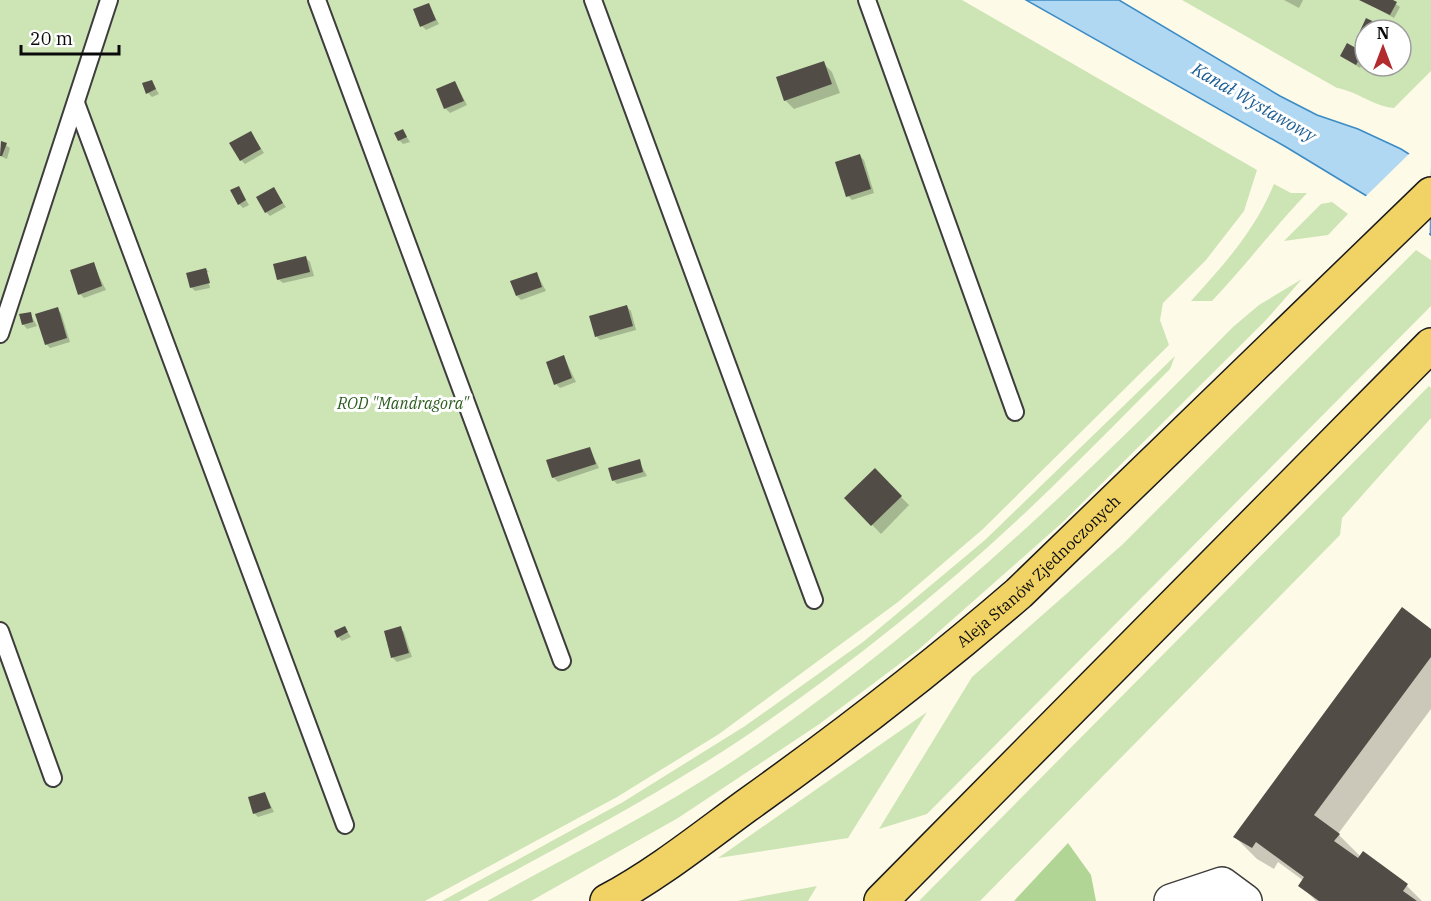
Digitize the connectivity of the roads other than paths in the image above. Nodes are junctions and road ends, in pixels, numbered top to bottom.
1 (109, 0) edge
2 (317, 0) edge
3 (593, 0) edge
4 (867, 0) edge
5 (76, 103) junction
6 (1431, 194) edge
7 (0, 334) edge
8 (1431, 345) edge
9 (1015, 412) dead end
10 (814, 600) dead end
11 (0, 631) edge
12 (562, 660) dead end
13 (53, 778) dead end
14 (345, 825) dead end
15 (607, 901) edge
16 (881, 901) edge
17 (1171, 901) edge
18 (1245, 901) edge

1 - 5 lane
2 - 12 lane
3 - 10 lane
4 - 9 lane
5 - 7 lane
5 - 14 lane
6 - 15 main road, Aleja Stanów Zjednoczonych
8 - 16 main road
11 - 13 lane
17 - 18 street

